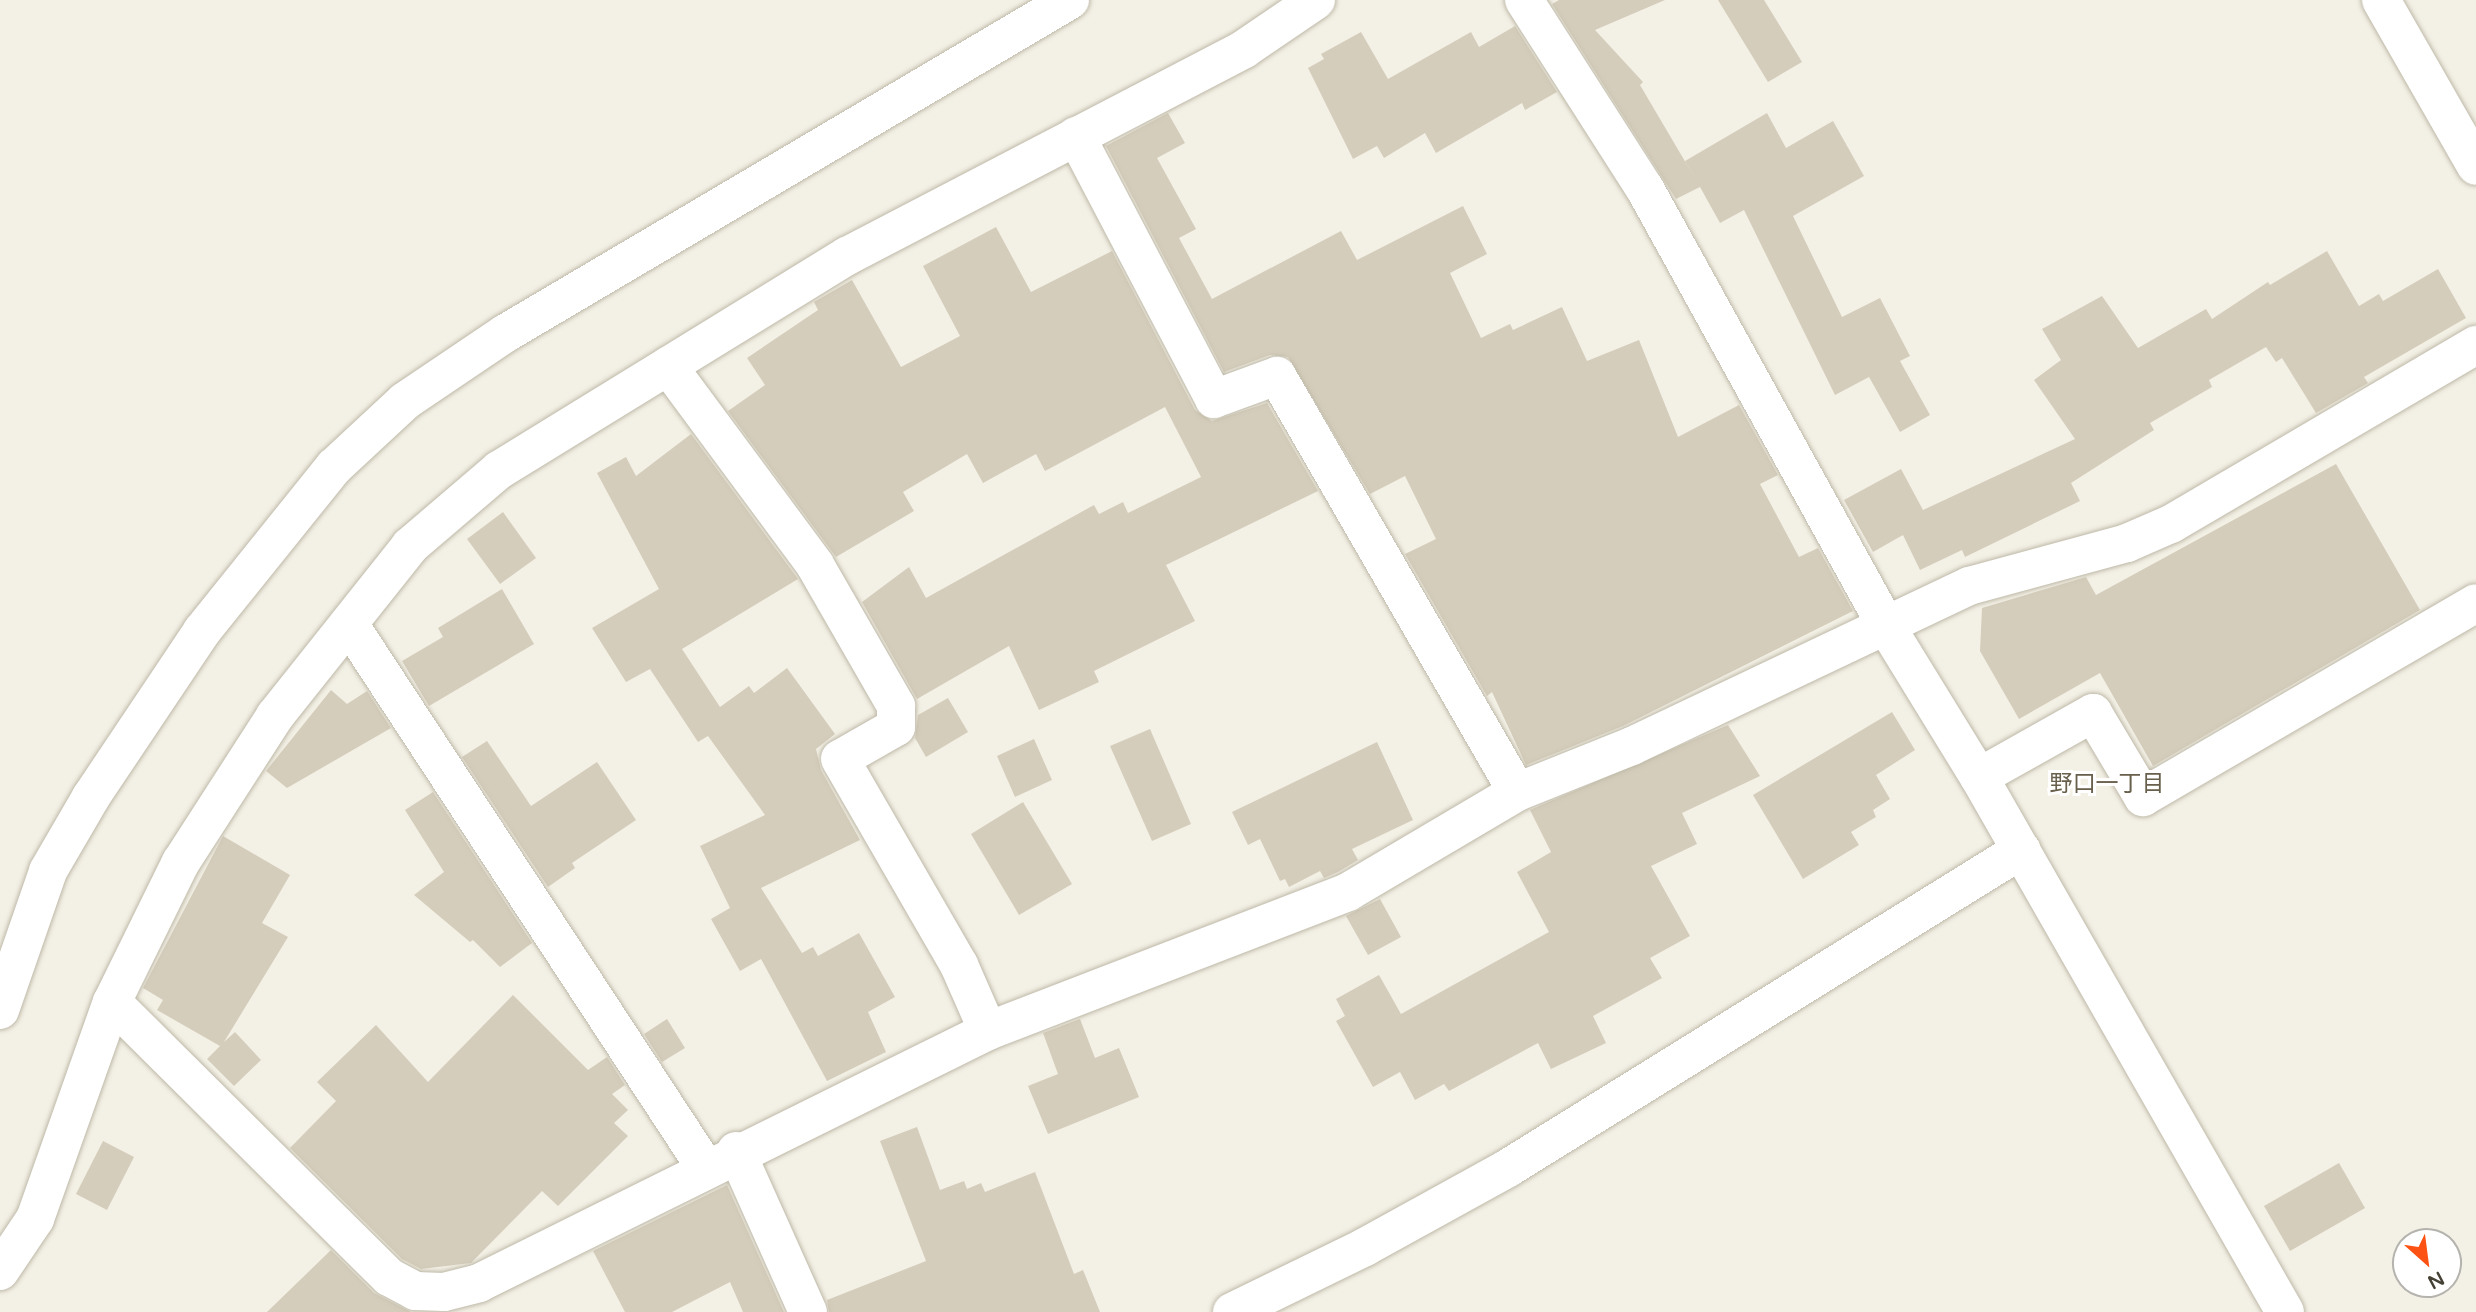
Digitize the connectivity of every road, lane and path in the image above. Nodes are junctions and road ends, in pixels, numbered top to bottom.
1 (1070, 0) edge
2 (1316, 0) edge
3 (1524, 0) edge
4 (2381, 0) edge
5 (1076, 136) junction
6 (2476, 166) edge
7 (2476, 345) edge
8 (668, 366) junction
9 (2476, 603) edge
10 (349, 624) junction
11 (1886, 625) junction
12 (1979, 777) junction
13 (1517, 792) junction
14 (2021, 849) junction
15 (112, 1002) junction
16 (0, 1010) edge
17 (988, 1031) junction
18 (720, 1159) junction
19 (0, 1271) edge
20 (808, 1312) edge
21 (1232, 1312) edge
22 (2285, 1312) edge

1 - 16 street
2 - 5 street
3 - 11 street
4 - 6 street
5 - 8 street
5 - 13 street
7 - 11 street
8 - 10 street
8 - 17 street
9 - 12 street
10 - 15 street
10 - 18 street
11 - 12 street
11 - 13 street
12 - 14 street
13 - 17 street
14 - 21 street
14 - 22 street
15 - 18 street
15 - 19 street
17 - 18 street
18 - 20 street

